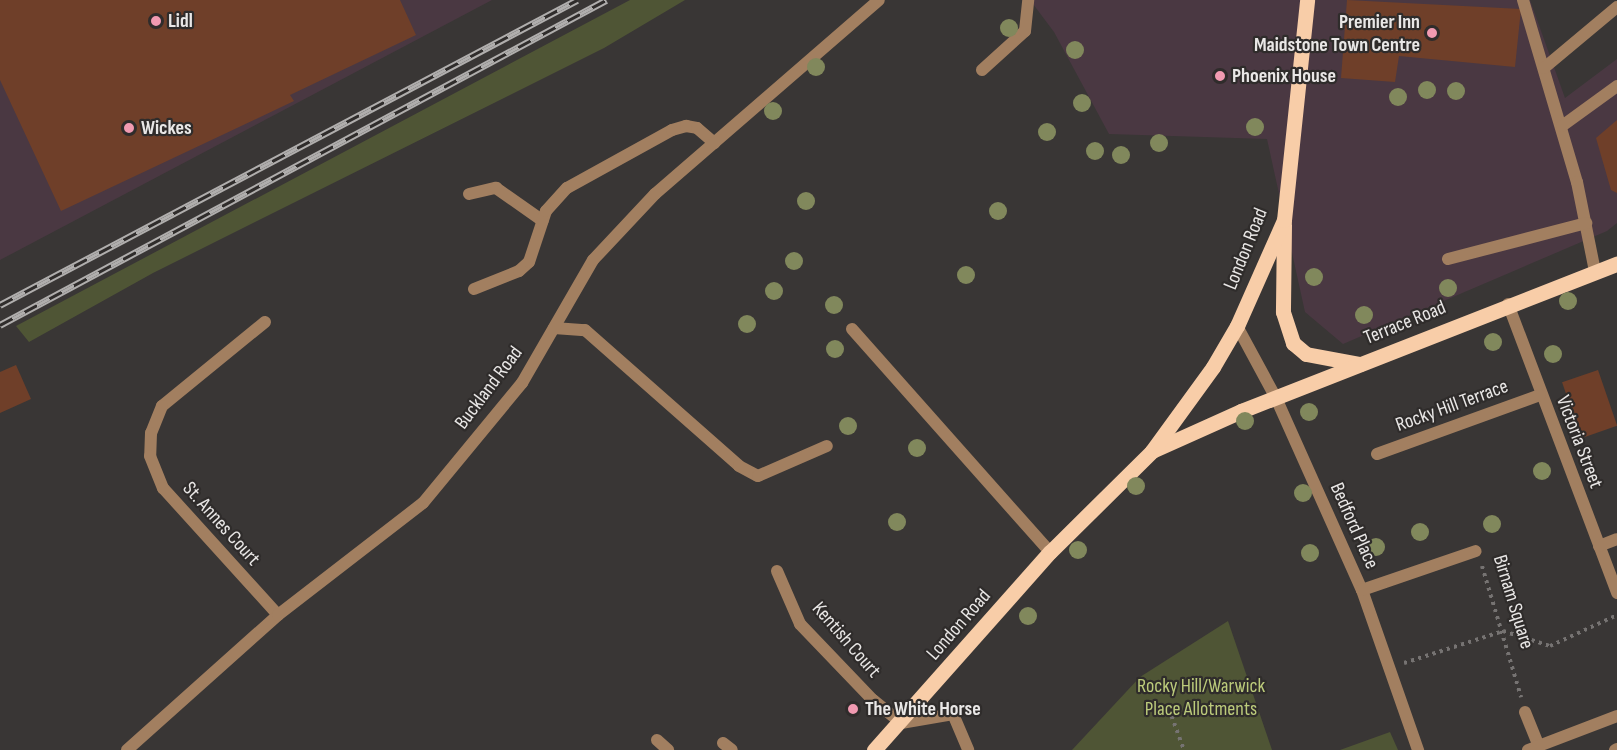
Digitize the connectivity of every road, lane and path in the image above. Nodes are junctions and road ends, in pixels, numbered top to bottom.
1 (879, 0) edge
2 (1028, 0) edge
3 (1307, 0) edge
4 (1523, 0) edge
5 (1617, 7) edge
6 (1544, 68) junction
7 (982, 70) dead end
8 (1617, 86) edge
9 (1562, 126) junction
10 (714, 143) junction
11 (469, 194) dead end
12 (1284, 220) junction
13 (543, 221) junction
14 (1586, 223) junction
15 (1448, 259) dead end
16 (1617, 264) edge
17 (1595, 271) junction
18 (474, 289) dead end
19 (1508, 304) junction
20 (265, 322) dead end
21 (1237, 326) junction
22 (554, 328) junction
23 (852, 329) dead end
24 (1360, 363) junction
25 (1540, 396) junction
26 (1276, 398) junction
27 (827, 446) dead end
28 (1152, 451) junction
29 (1377, 454) dead end
30 (1617, 539) edge
31 (1599, 546) junction
32 (1476, 551) joint
33 (1050, 552) junction
34 (777, 571) dead end
35 (1362, 590) junction
36 (1617, 593) edge
37 (278, 615) junction
38 (1617, 615) edge
39 (1503, 631) junction
40 (1388, 669) junction
41 (1169, 709) dead end
42 (1525, 712) joint
43 (1617, 717) edge
44 (901, 723) junction
45 (657, 740) dead end
46 (1534, 748) edge
47 (127, 750) edge
48 (668, 750) edge
49 (874, 750) edge
50 (968, 750) edge
51 (1184, 750) edge
52 (1418, 750) edge

1 - 10 street, Buckland Road
2 - 7 street
3 - 12 main road, London Road
4 - 6 street
5 - 6 street
6 - 9 street
8 - 9 street
9 - 14 street
10 - 13 street
10 - 22 street, Buckland Road
11 - 13 street
12 - 21 main road, London Road
12 - 24 main road, Terrace Road
13 - 18 street
14 - 15 street
14 - 17 street
16 - 17 main road, Terrace Road
17 - 19 main road, Terrace Road
19 - 24 main road, Terrace Road
19 - 25 street, Victoria Street
20 - 37 street, St. Annes Court
21 - 26 street, Bedford Place
21 - 28 main road, London Road
22 - 27 street
22 - 37 street, Buckland Road
23 - 33 street
24 - 26 main road, London Road
25 - 29 street, Rocky Hill Terrace
25 - 31 street, Victoria Street
26 - 28 main road, London Road
26 - 35 street, Bedford Place
28 - 33 main road, London Road
30 - 31 street
31 - 36 street, Victoria Street
32 - 35 street, Birnam Square
32 - 39 path, Birnam Square
33 - 44 main road, London Road
34 - 44 street, Kentish Court
35 - 40 street, Bedford Place
37 - 47 street, Buckland Road
38 - 39 path
39 - 40 path
39 - 42 path, Birnam Square
40 - 52 street, Bedford Place
41 - 51 path
42 - 46 street
43 - 46 street
44 - 49 main road, London Road
44 - 50 street
45 - 48 street

